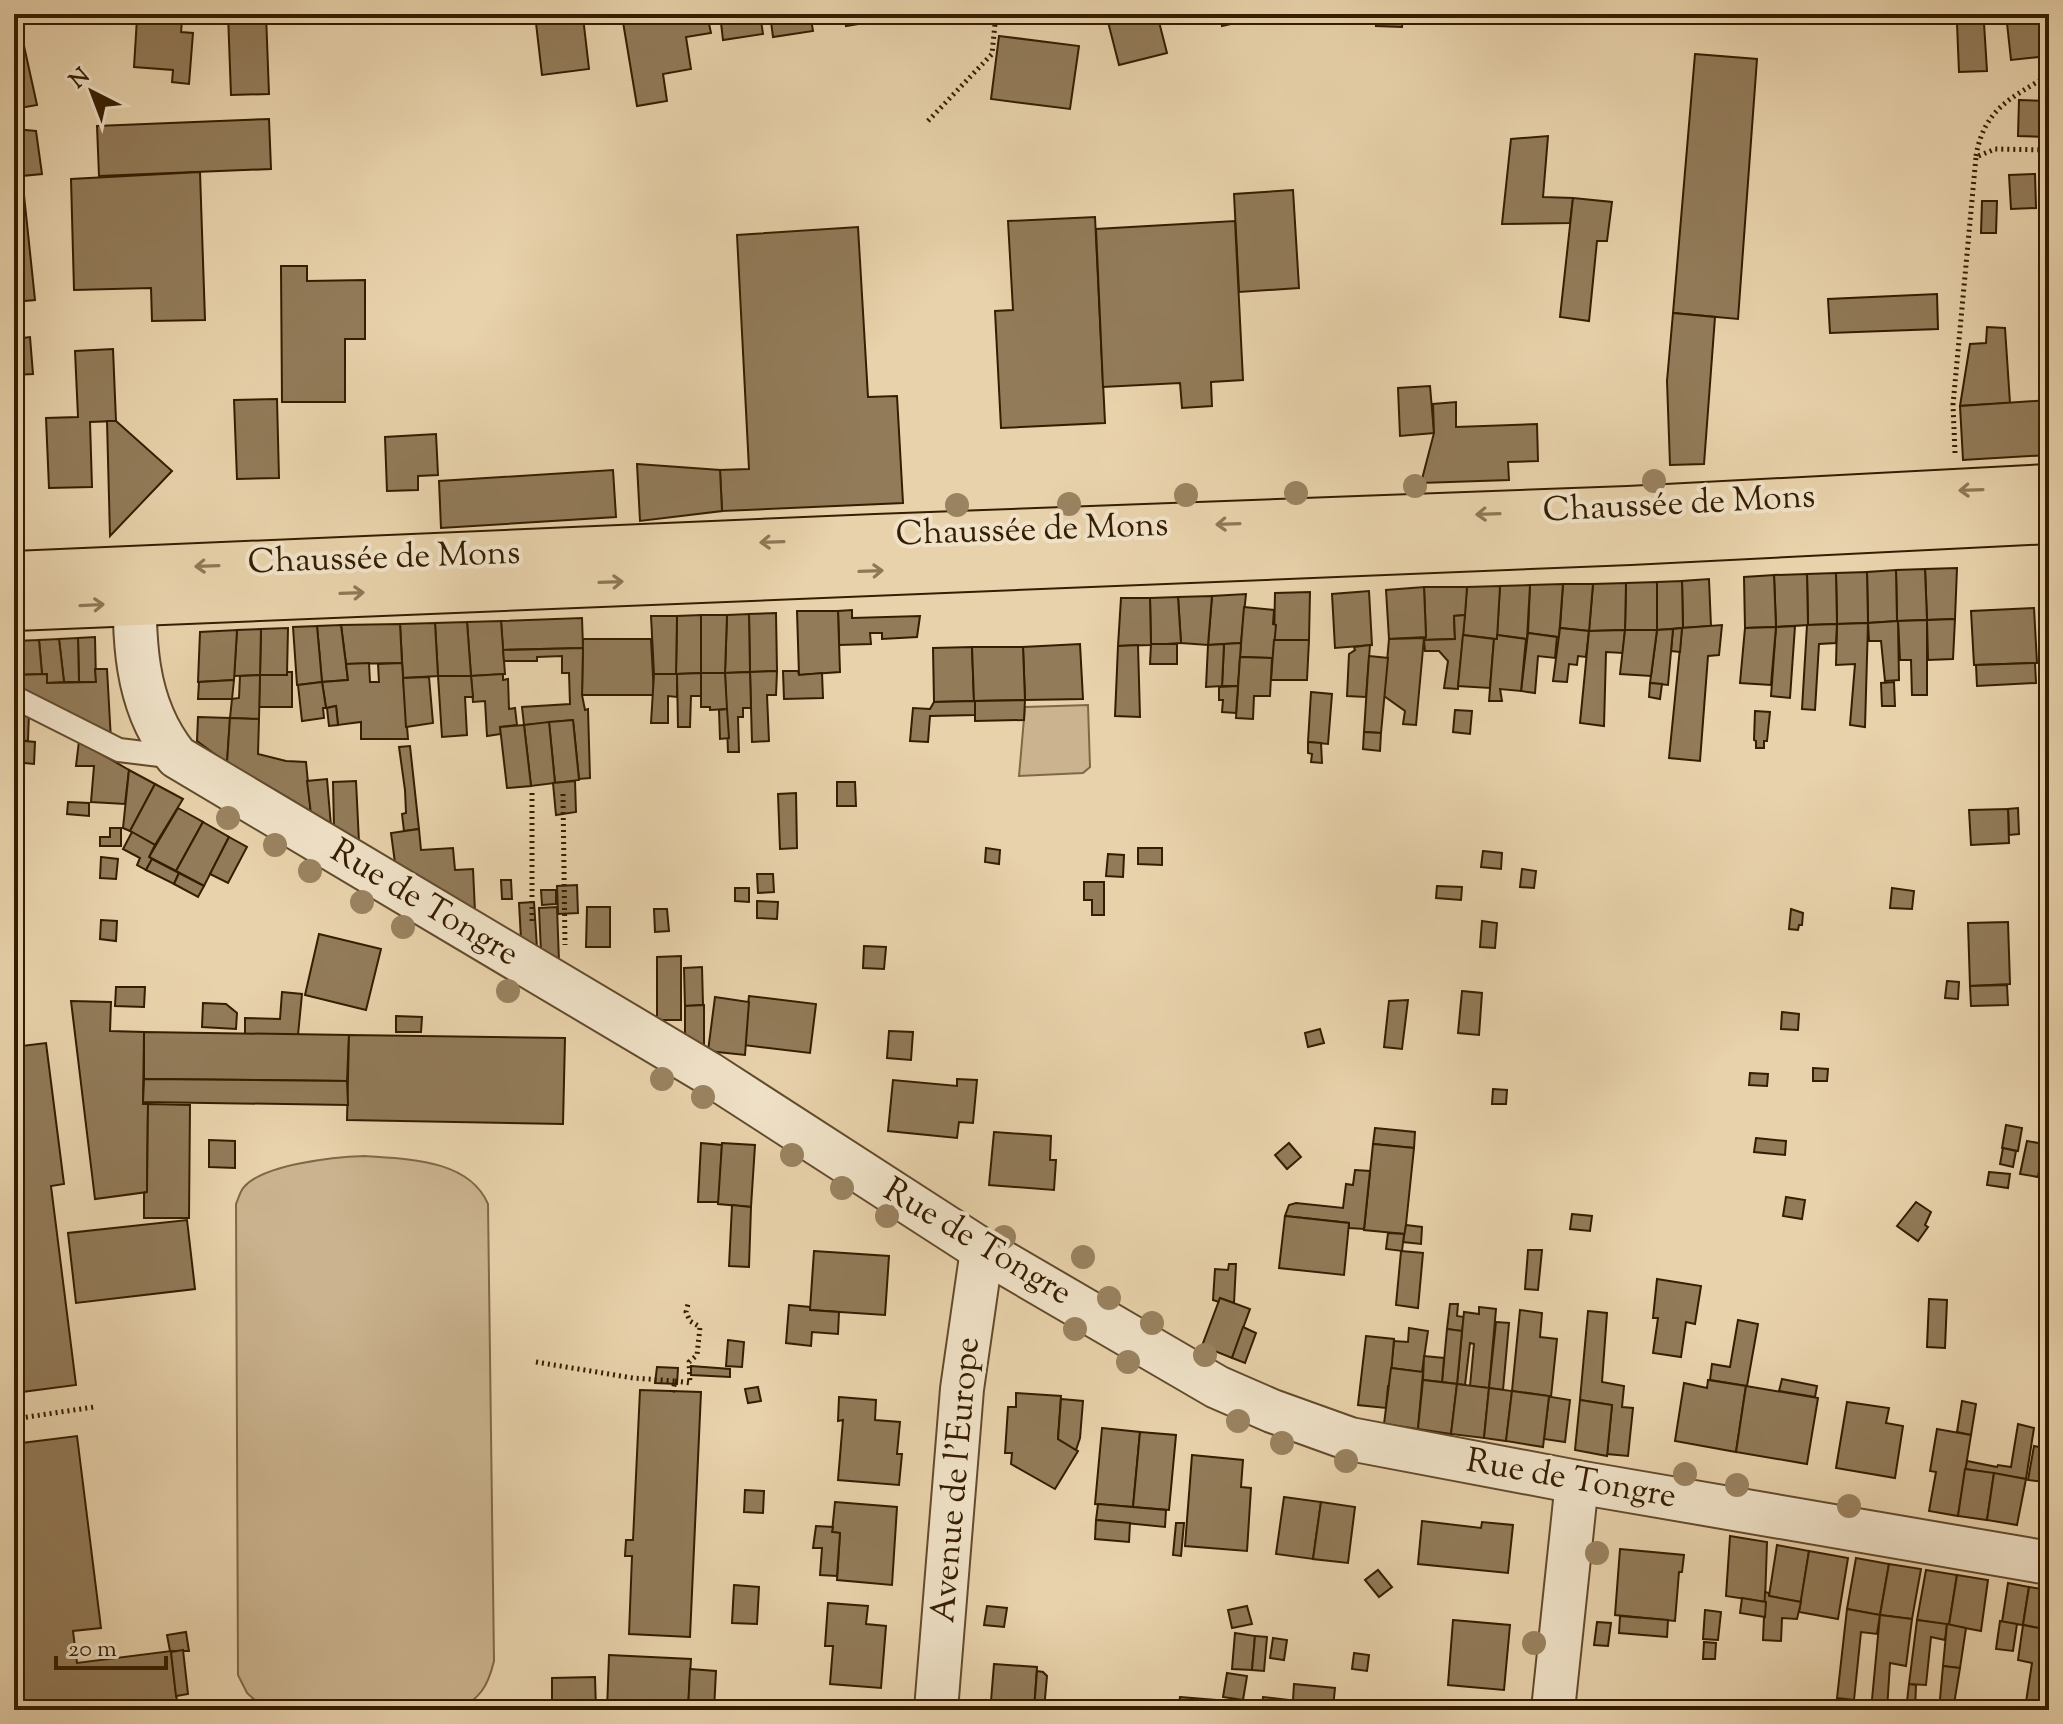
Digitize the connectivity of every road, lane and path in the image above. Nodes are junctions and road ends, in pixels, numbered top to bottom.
1 (996, 14) edge
2 (2049, 75) edge
3 (928, 121) dead end
4 (2049, 150) edge
5 (1976, 157) junction
6 (2049, 487) edge
7 (1957, 490) junction
8 (2049, 521) edge
9 (14, 574) edge
10 (135, 586) junction
11 (14, 608) edge
12 (14, 697) edge
13 (177, 757) junction
14 (532, 793) dead end
15 (563, 794) dead end
16 (549, 979) junction
17 (982, 1250) junction
18 (688, 1304) dead end
19 (536, 1362) dead end
20 (675, 1381) junction
21 (672, 1395) dead end
22 (94, 1407) dead end
23 (14, 1419) edge
24 (1577, 1482) junction
25 (2049, 1563) edge
26 (936, 1710) edge
27 (1553, 1710) edge

1 - 3 path
2 - 5 path
4 - 5 path
5 - 7 path
6 -> 7 main road, Chaussée de Mons
7 -> 10 main road, Chaussée de Mons
10 -> 8 main road, Chaussée de Mons
9 - 10 main road, Chaussée de Mons
11 -> 10 main road, Chaussée de Mons
10 - 13 street, Rue de Tongre
12 - 13 lane
13 - 16 street, Rue de Tongre
14 - 16 path
15 - 16 path
16 - 17 street, Rue de Tongre
17 - 24 street, Rue de Tongre
17 - 26 street, Avenue de l'Europe
18 - 20 path
19 - 20 path
20 - 21 path
22 - 23 path
24 - 25 street, Rue de Tongre
24 - 27 street

